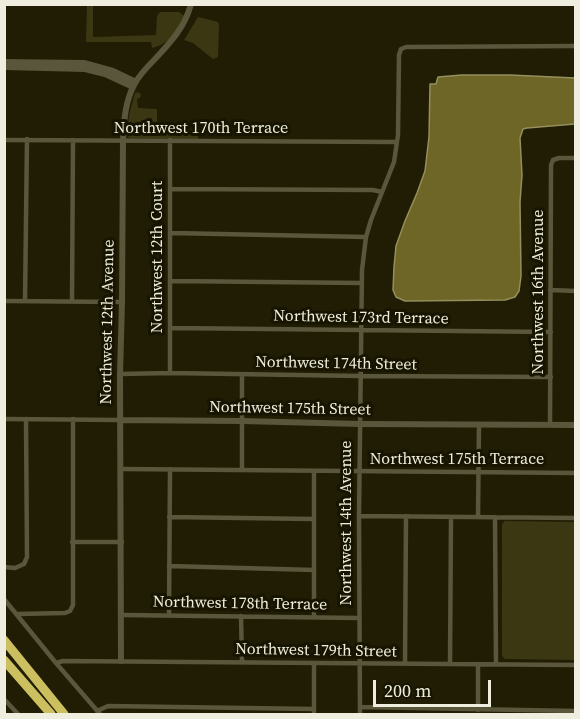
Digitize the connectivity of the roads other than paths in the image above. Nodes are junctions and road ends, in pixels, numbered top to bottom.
1 (191, 4) edge
2 (576, 46) edge
3 (4, 62) edge
4 (49, 65) junction
5 (4, 68) edge
6 (134, 85) junction
7 (27, 139) junction
8 (4, 140) edge
9 (73, 140) junction
10 (123, 140) junction
11 (170, 140) junction
12 (397, 142) junction
13 (576, 158) edge
14 (170, 189) junction
15 (382, 192) junction
16 (171, 233) junction
17 (366, 237) junction
18 (171, 281) junction
19 (361, 283) junction
20 (550, 290) junction
21 (576, 291) edge
22 (4, 301) edge
23 (25, 301) junction
24 (72, 301) junction
25 (122, 302) junction
26 (171, 328) junction
27 (360, 331) junction
28 (551, 332) junction
29 (170, 373) junction
30 (120, 374) junction
31 (242, 375) junction
32 (361, 376) junction
33 (551, 378) junction
34 (4, 419) edge
35 (26, 419) junction
36 (73, 419) junction
37 (120, 420) junction
38 (242, 421) junction
39 (360, 424) junction
40 (479, 424) junction
41 (550, 425) junction
42 (576, 425) edge
43 (122, 469) junction
44 (170, 469) junction
45 (242, 470) junction
46 (314, 471) junction
47 (359, 471) junction
48 (479, 472) junction
49 (576, 472) edge
50 (359, 516) junction
51 (406, 516) junction
52 (169, 517) junction
53 (451, 517) junction
54 (478, 517) junction
55 (495, 517) junction
56 (576, 518) edge
57 (314, 519) junction
58 (72, 542) junction
59 (122, 542) junction
60 (169, 566) junction
61 (4, 567) edge
62 (314, 570) junction
63 (4, 599) edge
64 (17, 614) junction
65 (122, 615) junction
66 (169, 616) junction
67 (241, 616) junction
68 (314, 617) junction
69 (359, 618) junction
70 (4, 640) edge
71 (4, 660) edge
72 (122, 661) junction
73 (242, 662) junction
74 (56, 663) junction
75 (314, 663) junction
76 (360, 663) junction
77 (405, 664) junction
78 (450, 664) junction
79 (478, 664) junction
80 (496, 664) junction
81 (576, 665) edge
82 (6, 702) edge
83 (360, 708) junction
84 (478, 710) junction
85 (576, 711) edge
86 (314, 712) edge
87 (405, 712) edge
88 (551, 712) edge
89 (99, 713) edge
90 (18, 714) edge
91 (51, 714) edge
92 (64, 714) edge
93 (360, 714) edge

1 - 6 street, Northwest 12th Avenue
2 - 12 street, Northwest 14th Avenue
3 - 4 street
4 - 5 street
4 - 6 street
6 - 10 street, Northwest 12th Avenue
7 - 8 street, Northwest 170th Terrace
7 - 9 street, Northwest 170th Terrace
7 - 23 street
9 - 10 street, Northwest 170th Terrace
9 - 24 street
10 - 11 street, Northwest 170th Terrace
10 - 25 street, Northwest 12th Avenue
11 - 12 street, Northwest 170th Terrace
11 - 14 street, Northwest 12th Court
12 - 15 street, Northwest 14th Avenue
13 - 20 street, Northwest 16th Avenue
14 - 15 street
14 - 16 street, Northwest 12th Court
15 - 17 street, Northwest 14th Avenue
16 - 17 street
16 - 18 street, Northwest 12th Court
17 - 19 street, Northwest 14th Avenue
18 - 19 street
18 - 26 street, Northwest 12th Court
19 - 27 street, Northwest 14th Avenue
20 - 21 street
20 - 28 street, Northwest 16th Avenue
22 - 23 street
23 - 24 street
24 - 25 street
25 - 30 street, Northwest 12th Avenue
26 - 27 street, Northwest 173rd Terrace
26 - 29 street, Northwest 12th Court
27 - 28 street, Northwest 173rd Terrace
27 - 32 street, Northwest 14th Avenue
28 - 33 street, Northwest 16th Avenue
29 - 30 street, Northwest 174th Street
29 - 31 street, Northwest 174th Street
30 - 37 street, Northwest 12th Avenue
31 - 32 street, Northwest 174th Street
31 - 38 street
32 - 33 street, Northwest 174th Street
32 - 39 street, Northwest 14th Avenue
33 - 41 street, Northwest 16th Avenue
34 - 35 street, Northwest 175th Street
35 - 36 street, Northwest 175th Street
35 - 61 street
36 - 37 street, Northwest 175th Street
36 - 58 street
37 - 38 street, Northwest 175th Street
37 - 43 street, Northwest 12th Avenue
38 - 39 street, Northwest 175th Street
38 - 45 street
39 - 40 street, Northwest 175th Street
39 - 47 street, Northwest 14th Avenue
40 - 41 street, Northwest 175th Street
40 - 48 street
41 - 42 street, Northwest 175th Street
43 - 44 street, Northwest 175th Terrace
43 - 59 street, Northwest 12th Avenue
44 - 45 street, Northwest 175th Terrace
44 - 52 street
45 - 46 street, Northwest 175th Terrace
46 - 47 street, Northwest 175th Terrace
46 - 57 street
47 - 48 street, Northwest 175th Terrace
47 - 50 street, Northwest 14th Avenue
48 - 49 street, Northwest 175th Terrace
48 - 54 street
50 - 51 street
50 - 69 street, Northwest 14th Avenue
51 - 53 street
51 - 77 street
52 - 57 street
52 - 60 street
53 - 54 street
53 - 78 street
54 - 55 street
55 - 56 street
55 - 80 street
57 - 62 street
58 - 59 street
58 - 64 street
59 - 65 street, Northwest 12th Avenue
60 - 62 street
60 - 66 street
62 - 68 street
63 - 64 street
64 - 74 street
65 - 66 street, Northwest 178th Terrace
65 - 72 street, Northwest 12th Avenue
66 - 67 street, Northwest 178th Terrace
67 - 68 street, Northwest 178th Terrace
67 - 73 street
68 - 69 street, Northwest 178th Terrace
69 - 76 street, Northwest 14th Avenue
70 - 92 highway
71 - 91 highway
72 - 73 street, Northwest 179th Street
72 - 74 street, Northwest 179th Street
73 - 75 street, Northwest 179th Street
74 - 89 street
75 - 76 street, Northwest 179th Street
75 - 86 street
76 - 77 street, Northwest 179th Street
76 - 83 street, Northwest 14th Avenue
77 - 78 street, Northwest 179th Street
78 - 79 street, Northwest 179th Street
79 - 80 street, Northwest 179th Street
79 - 84 street
80 - 81 street, Northwest 179th Street
82 - 90 street
83 - 87 street
83 - 93 street, Northwest 14th Avenue
84 - 87 street
84 - 88 street
85 - 88 street
86 - 89 street

